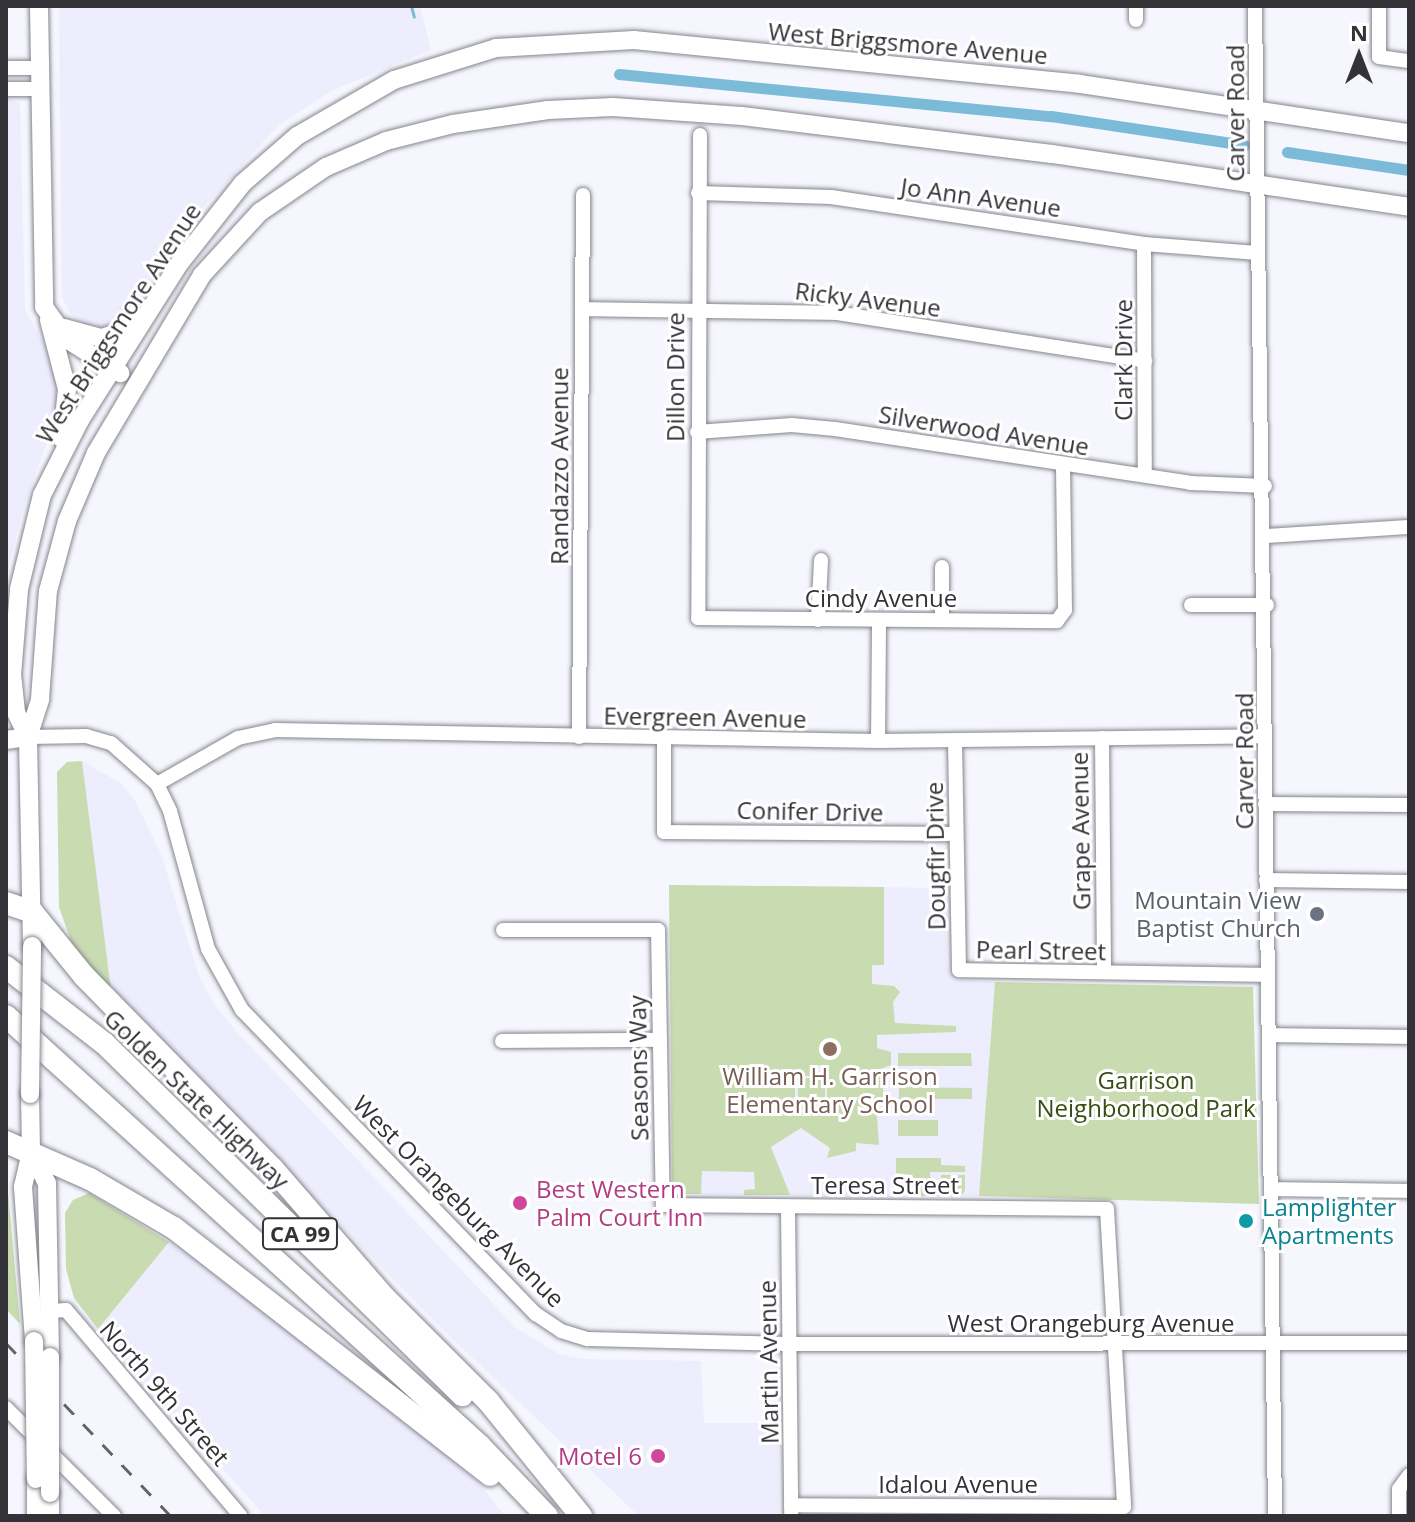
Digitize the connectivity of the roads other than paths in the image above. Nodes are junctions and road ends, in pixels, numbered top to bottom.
1 (39, 6) edge
2 (1255, 6) edge
3 (1379, 6) edge
4 (1409, 61) edge
5 (6, 68) edge
6 (39, 68) junction
7 (6, 89) edge
8 (40, 89) junction
9 (1257, 109) junction
10 (1409, 133) edge
11 (700, 135) dead end
12 (1257, 185) junction
13 (698, 193) junction
14 (583, 195) dead end
15 (1409, 207) edge
16 (209, 222) junction
17 (1144, 244) junction
18 (1258, 253) junction
19 (582, 309) junction
20 (696, 309) junction
21 (48, 318) junction
22 (1145, 361) junction
23 (112, 369) junction
24 (136, 383) junction
25 (697, 432) junction
26 (1063, 465) junction
27 (55, 466) junction
28 (1145, 475) junction
29 (1265, 486) junction
30 (1409, 527) edge
31 (1266, 536) junction
32 (821, 560) dead end
33 (942, 567) dead end
34 (1191, 605) dead end
35 (1267, 605) junction
36 (698, 618) joint
37 (942, 619) junction
38 (818, 620) junction
39 (879, 621) junction
40 (1265, 736) junction
41 (28, 737) junction
42 (579, 737) junction
43 (664, 738) junction
44 (1102, 738) junction
45 (6, 740) edge
46 (878, 741) junction
47 (955, 741) junction
48 (157, 784) junction
49 (1265, 804) junction
50 (1409, 805) edge
51 (956, 834) junction
52 (1266, 880) junction
53 (1409, 882) edge
54 (6, 903) edge
55 (32, 912) junction
56 (503, 930) dead end
57 (6, 967) edge
58 (959, 970) joint
59 (1104, 972) junction
60 (1267, 975) junction
61 (6, 1016) edge
62 (1269, 1035) junction
63 (1409, 1037) edge
64 (660, 1040) junction
65 (502, 1041) dead end
66 (6, 1142) edge
67 (31, 1152) junction
68 (1272, 1189) junction
69 (1409, 1191) edge
70 (663, 1205) joint
71 (788, 1207) junction
72 (51, 1311) junction
73 (1409, 1343) edge
74 (789, 1344) junction
75 (1272, 1344) junction
76 (1117, 1346) junction
77 (6, 1408) edge
78 (1407, 1476) edge
79 (791, 1511) edge
80 (36, 1516) edge
81 (50, 1516) edge
82 (114, 1516) edge
83 (241, 1516) edge
84 (529, 1516) edge
85 (547, 1516) edge
86 (581, 1516) edge
87 (1275, 1516) edge
88 (1399, 1516) edge

1 - 6 main road
2 - 9 street, Carver Road
3 - 4 street
5 - 6 street
6 - 8 main road
7 - 8 street
8 - 21 main road
9 - 10 main road, West Briggsmore Avenue
9 - 12 street, Carver Road
9 - 16 main road, West Briggsmore Avenue
11 - 13 street, Dillon Drive
12 - 15 main road, West Briggsmore Avenue
12 - 18 street, Carver Road
12 - 24 main road, West Briggsmore Avenue
13 - 17 street, Jo Ann Avenue
13 - 20 street, Dillon Drive
14 - 19 street, Randazzo Avenue
16 - 21 main road
16 - 23 main road, West Briggsmore Avenue
17 - 18 street, Jo Ann Avenue
17 - 22 street, Clark Drive
18 - 29 street, Carver Road
19 - 20 street, Ricky Avenue
19 - 42 street, Randazzo Avenue
20 - 22 street, Ricky Avenue
20 - 25 street, Dillon Drive
21 - 23 main road
21 - 27 main road
22 - 28 street, Clark Drive
23 - 24 main road
23 - 27 main road, West Briggsmore Avenue
24 - 41 main road, West Briggsmore Avenue
25 - 26 street, Silverwood Avenue
25 - 36 street, Dillon Drive
26 - 28 street, Silverwood Avenue
26 - 37 street, Cindy Avenue
27 - 41 main road, West Briggsmore Avenue
28 - 29 street, Silverwood Avenue
29 - 31 street, Carver Road
30 - 31 street
31 - 35 street, Carver Road
32 - 38 street
33 - 37 street
34 - 35 street
35 - 40 street, Carver Road
36 - 38 street, Cindy Avenue
37 - 39 street, Cindy Avenue
38 - 39 street, Cindy Avenue
39 - 46 street
40 - 44 street, Evergreen Avenue
40 - 49 street, Carver Road
41 - 45 main road
41 - 48 street, West Orangeburg Avenue
41 - 55 main road, West Briggsmore Avenue
42 - 43 street, Evergreen Avenue
42 - 48 street, Evergreen Avenue
43 - 46 street, Evergreen Avenue
43 - 51 street, Conifer Drive
44 - 47 street, Evergreen Avenue
44 - 59 street, Grape Avenue
46 - 47 street, Evergreen Avenue
47 - 51 street, Dougfir Drive
48 - 74 street, West Orangeburg Avenue
49 - 50 street
49 - 52 street, Carver Road
51 - 58 street, Dougfir Drive
52 - 53 street
52 - 60 street, Carver Road
54 - 55 highway
55 - 67 main road, West Briggsmore Avenue, bridge
55 - 86 highway
56 - 64 street, Seasons Way
57 - 86 highway, Golden State Highway / CA 99
58 - 59 street, Pearl Street
59 - 60 street, Pearl Street
60 - 62 street, Carver Road
61 - 85 highway, CA 99
62 - 63 street
62 - 68 street, Carver Road
64 - 65 street
64 - 70 street, Seasons Way
66 - 67 highway
67 - 72 main road
67 - 80 main road, bridge
67 - 84 highway
68 - 69 street
68 - 75 street, Carver Road
70 - 71 street, Teresa Street
71 - 74 street, Martin Avenue
71 - 76 street, Teresa Street
72 - 81 main road, bridge
72 - 83 street, North 9th Street
73 - 75 street, West Orangeburg Avenue
74 - 76 street, West Orangeburg Avenue
74 - 79 street, Martin Avenue
75 - 76 street, West Orangeburg Avenue
75 - 87 street, Carver Road
76 - 79 street, Idalou Avenue
77 - 82 street
78 - 88 street

